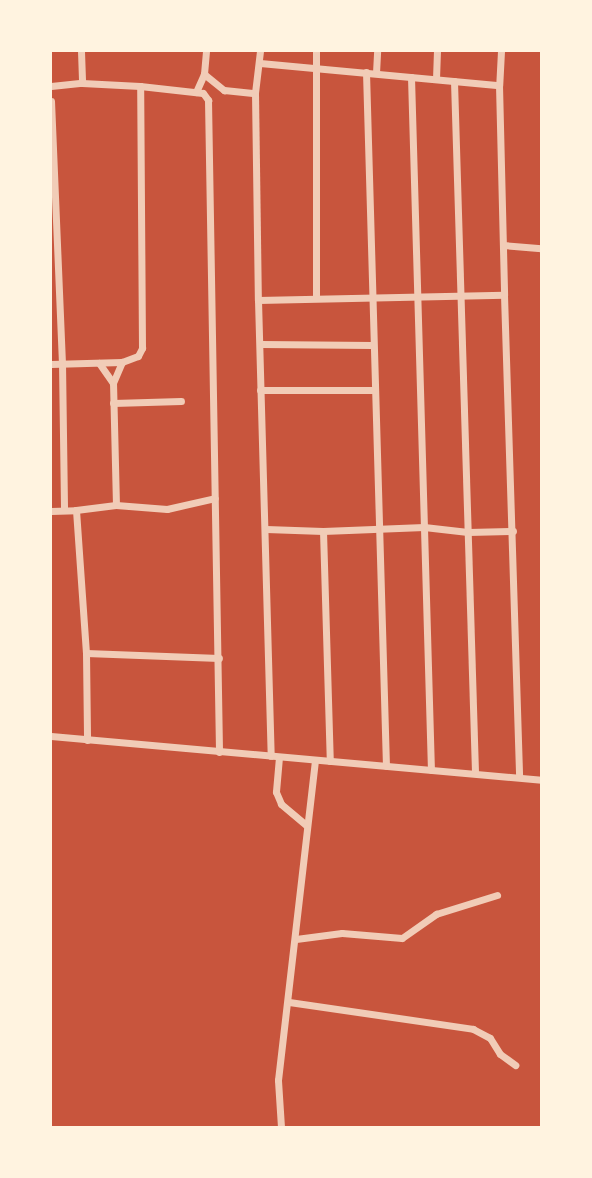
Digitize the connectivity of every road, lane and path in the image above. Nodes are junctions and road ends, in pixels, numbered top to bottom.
1 (81, 51) edge
2 (206, 51) edge
3 (260, 51) edge
4 (316, 51) edge
5 (377, 51) edge
6 (437, 51) edge
7 (501, 51) edge
8 (260, 64) junction
9 (314, 68) junction
10 (366, 72) junction
11 (376, 73) junction
12 (204, 75) junction
13 (411, 77) junction
14 (436, 79) junction
15 (454, 81) junction
16 (82, 83) junction
17 (499, 85) junction
18 (51, 86) edge
19 (140, 86) junction
20 (196, 92) junction
21 (256, 93) junction
22 (51, 101) edge
23 (503, 245) junction
24 (541, 248) edge
25 (416, 295) junction
26 (461, 295) junction
27 (504, 295) junction
28 (373, 296) junction
29 (316, 298) junction
30 (258, 300) junction
31 (261, 344) junction
32 (372, 345) junction
33 (122, 362) junction
34 (62, 363) junction
35 (99, 363) junction
36 (51, 364) edge
37 (113, 383) junction
38 (261, 390) junction
39 (374, 390) junction
40 (181, 401) dead end
41 (113, 403) junction
42 (215, 498) junction
43 (116, 505) junction
44 (64, 510) junction
45 (76, 510) junction
46 (51, 511) edge
47 (424, 527) junction
48 (266, 529) junction
49 (381, 529) junction
50 (323, 531) junction
51 (513, 531) junction
52 (468, 532) junction
53 (86, 653) junction
54 (219, 658) junction
55 (51, 736) edge
56 (88, 740) junction
57 (219, 752) junction
58 (275, 757) junction
59 (315, 760) junction
60 (330, 761) junction
61 (386, 766) junction
62 (431, 769) junction
63 (475, 773) junction
64 (519, 777) junction
65 (541, 780) edge
66 (306, 825) junction
67 (497, 895) dead end
68 (296, 939) junction
69 (289, 1002) junction
70 (515, 1065) dead end
71 (281, 1127) edge

1 - 16 street
2 - 12 street
3 - 8 street
4 - 9 street
5 - 11 street
6 - 14 street
7 - 17 street
8 - 9 street
8 - 21 street
9 - 10 street
9 - 29 street
10 - 11 street
10 - 28 street
11 - 13 street
12 - 20 street
12 - 21 street
13 - 14 street
13 - 25 street
14 - 15 street
15 - 17 street
15 - 26 street
16 - 18 street
16 - 19 street
17 - 23 street
19 - 20 street
19 - 33 street
20 - 42 street
21 - 30 street
22 - 34 street
23 - 24 street
23 - 27 street
25 - 26 street
25 - 28 street
25 - 47 street
26 - 27 street
26 - 52 street
27 - 51 street
28 - 29 street
28 - 32 street
29 - 30 street
30 - 31 street
31 - 32 street
31 - 38 street
32 - 39 street
33 - 35 street
33 - 37 street
34 - 35 street
34 - 36 street
34 - 44 street
35 - 37 street
37 - 41 street
38 - 39 street
38 - 48 street
39 - 49 street
40 - 41 street
41 - 43 street
42 - 43 street
42 - 54 street
43 - 45 street
44 - 45 street
44 - 46 street
45 - 53 street
47 - 49 street
47 - 52 street
47 - 62 street
48 - 50 street
48 - 58 street
49 - 50 street
49 - 61 street
50 - 60 street
51 - 52 street
51 - 64 street
52 - 63 street
53 - 54 street
53 - 56 street
54 - 57 street
55 - 56 street
56 - 57 street
57 - 58 street
58 - 59 street
58 - 66 street
59 - 60 street
59 - 66 street
60 - 61 street
61 - 62 street
62 - 63 street
63 - 64 street
64 - 65 street
66 - 68 street
67 - 68 street
68 - 69 street
69 - 70 street
69 - 71 street

